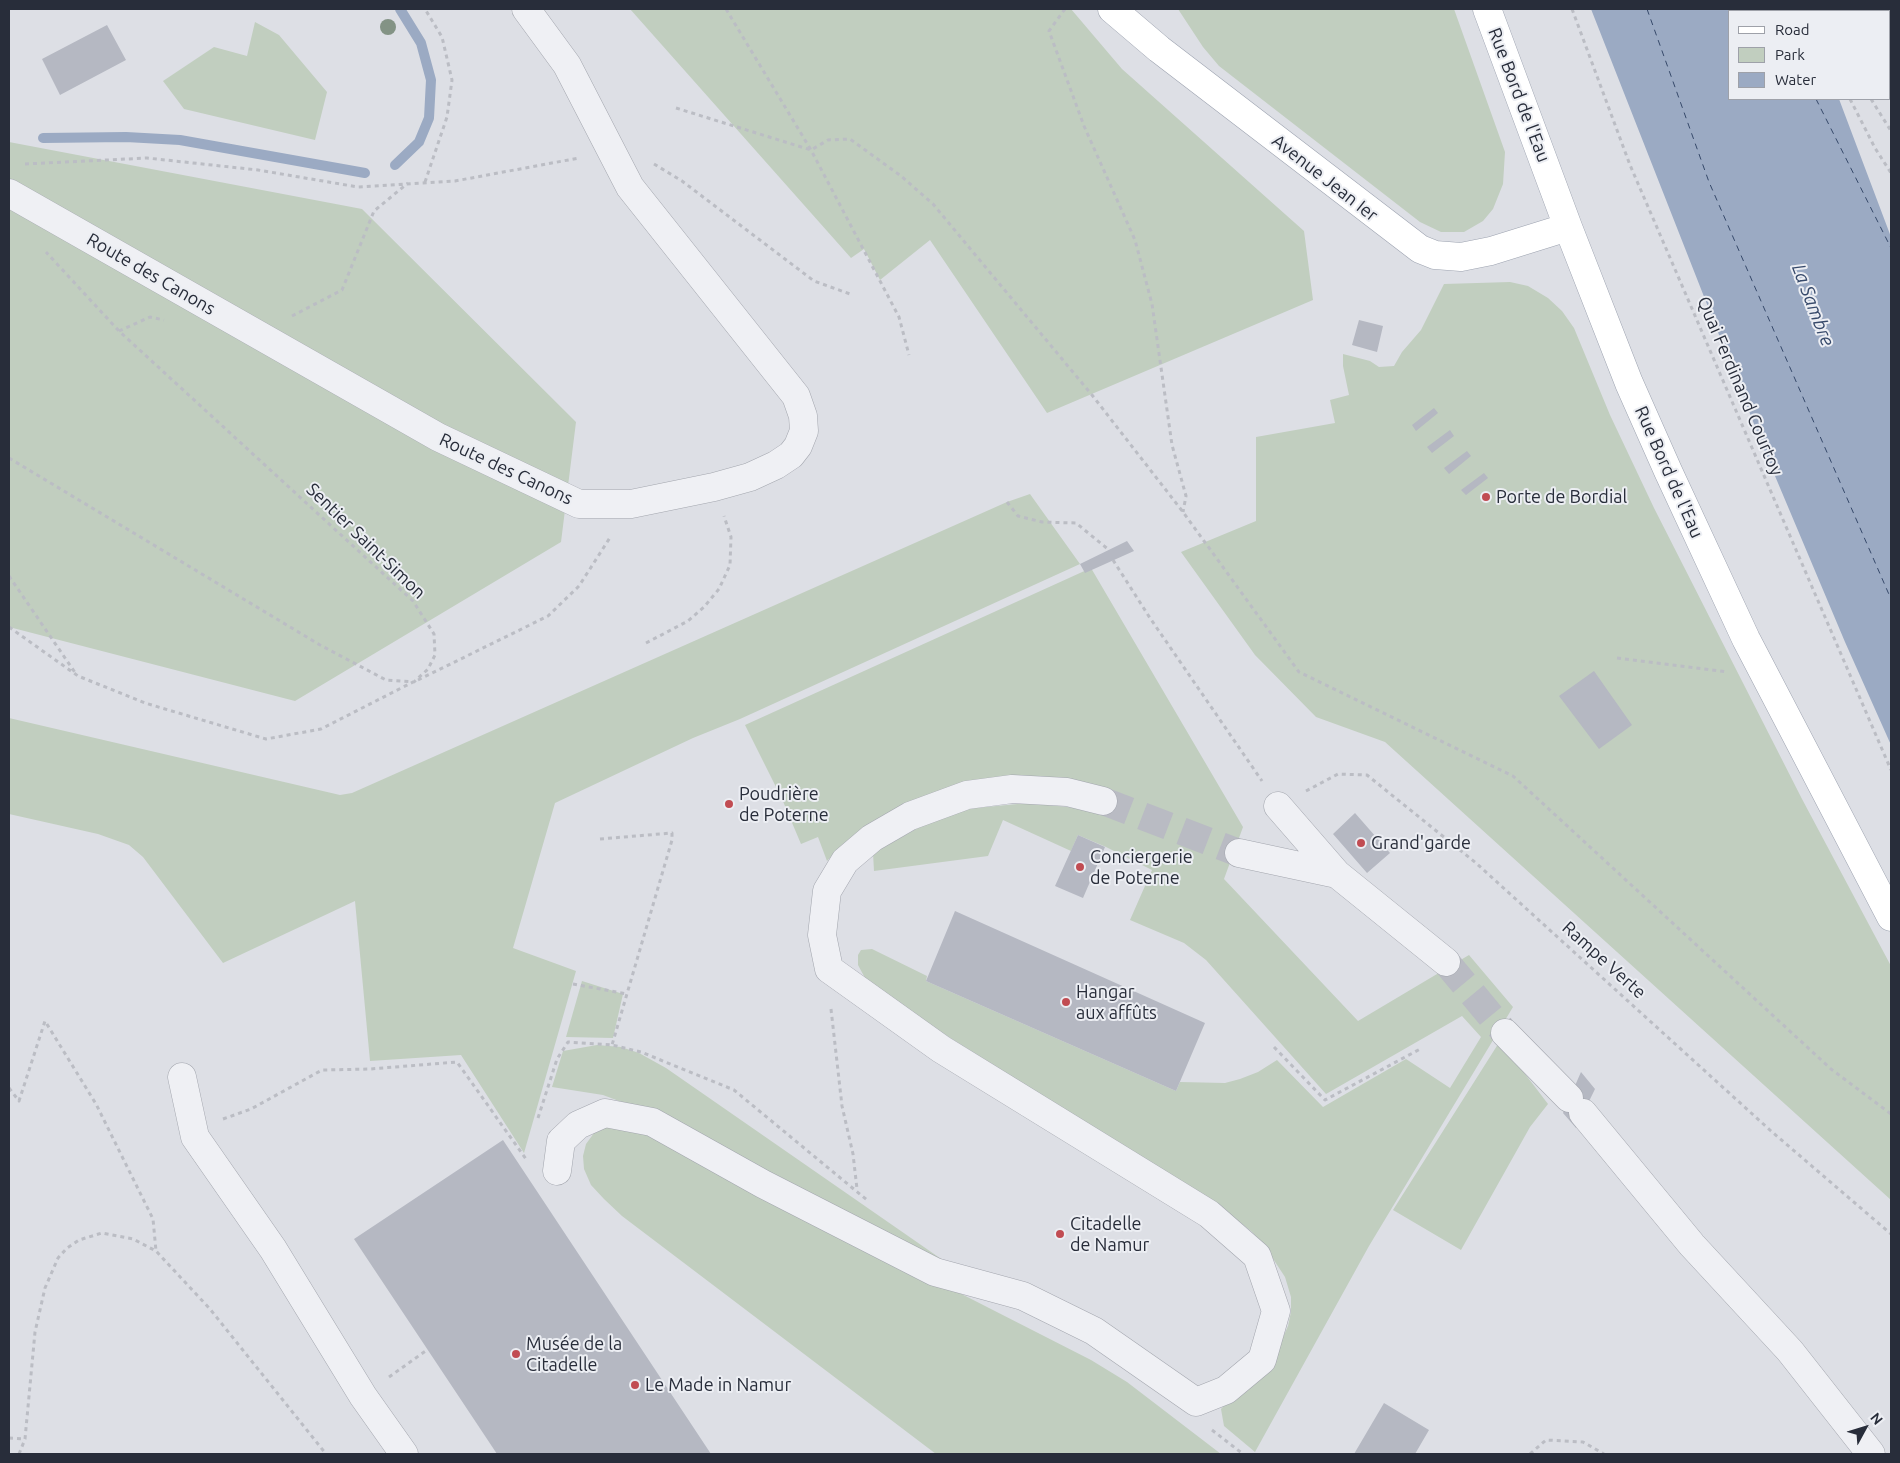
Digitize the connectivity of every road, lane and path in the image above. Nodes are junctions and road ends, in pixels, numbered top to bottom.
1 (425, 9) edge
2 (526, 9) edge
3 (726, 9) edge
4 (1063, 9) edge
5 (1112, 9) edge
6 (1487, 9) edge
7 (1572, 9) edge
8 (1851, 100) edge
9 (1872, 100) edge
10 (676, 108) dead end
11 (1891, 131) edge
12 (610, 150) junction
13 (811, 150) junction
14 (23, 164) dead end
15 (1891, 173) edge
16 (424, 182) junction
17 (409, 183) junction
18 (9, 193) edge
19 (1568, 227) junction
20 (42, 249) dead end
21 (850, 294) dead end
22 (258, 334) junction
23 (910, 355) dead end
24 (9, 458) edge
25 (714, 487) junction
26 (1007, 502) dead end
27 (631, 504) junction
28 (1183, 512) junction
29 (1108, 550) dead end
30 (1113, 560) dead end
31 (9, 576) edge
32 (9, 627) edge
33 (646, 643) dead end
34 (1617, 658) dead end
35 (1763, 671) junction
36 (78, 676) junction
37 (414, 682) junction
38 (1891, 770) edge
39 (1103, 801) tunnel mouth
40 (1278, 806) junction
41 (600, 839) dead end
42 (1239, 853) tunnel mouth
43 (1337, 874) junction
44 (1891, 916) edge
45 (1446, 962) tunnel mouth
46 (829, 969) junction
47 (573, 984) dead end
48 (627, 994) junction
49 (1505, 1033) tunnel mouth
50 (612, 1045) junction
51 (1274, 1047) dead end
52 (1422, 1048) dead end
53 (182, 1078) dead end
54 (550, 1082) dead end
55 (9, 1088) edge
56 (1891, 1114) edge
57 (195, 1138) junction
58 (557, 1172) joint
59 (858, 1190) junction
60 (870, 1203) dead end
61 (1891, 1234) edge
62 (156, 1251) junction
63 (427, 1350) dead end
64 (407, 1363) dead end
65 (9, 1438) edge
66 (25, 1439) junction
67 (20, 1454) edge
68 (326, 1454) edge
69 (404, 1454) edge
70 (1530, 1454) edge
71 (1604, 1454) edge
72 (1871, 1454) edge

1 - 16 path
2 - 12 street, Route des Canons
3 - 13 path
4 - 28 path
5 - 19 main road, Avenue Jean Ier
6 - 19 main road, Rue Bord de l'Eau
7 - 38 path, Quai Ferdinand Courtoy
8 - 15 path
9 - 11 path
10 - 13 path
12 - 16 path
12 - 21 path
12 - 25 street, Route des Canons
13 - 23 path
13 - 28 path
14 - 17 path
16 - 17 path
17 - 22 path
18 - 22 street, Route des Canons
19 - 35 main road, Rue Bord de l'Eau
20 - 37 path, Sentier Saint-Simon
22 - 27 street, Route des Canons
24 - 37 path
25 - 27 street, Route des Canons
25 - 33 path
26 - 29 path
27 - 37 path
28 - 56 path
30 - 40 path
31 - 36 path
32 - 36 path
34 - 35 path
35 - 44 main road, Rue Bord de l'Eau
36 - 37 path
39 - 46 street
40 - 43 street
40 - 61 path, Rampe Verte
41 - 48 path
42 - 43 street
43 - 45 street
46 - 58 street
46 - 59 path
47 - 48 path
48 - 50 path
49 - 72 street
50 - 54 path
50 - 59 path
51 - 52 path
53 - 57 street
55 - 62 path
57 - 58 path
57 - 69 street
59 - 60 path
62 - 66 path
62 - 68 path
63 - 64 path
65 - 66 path
66 - 67 path
70 - 71 path

